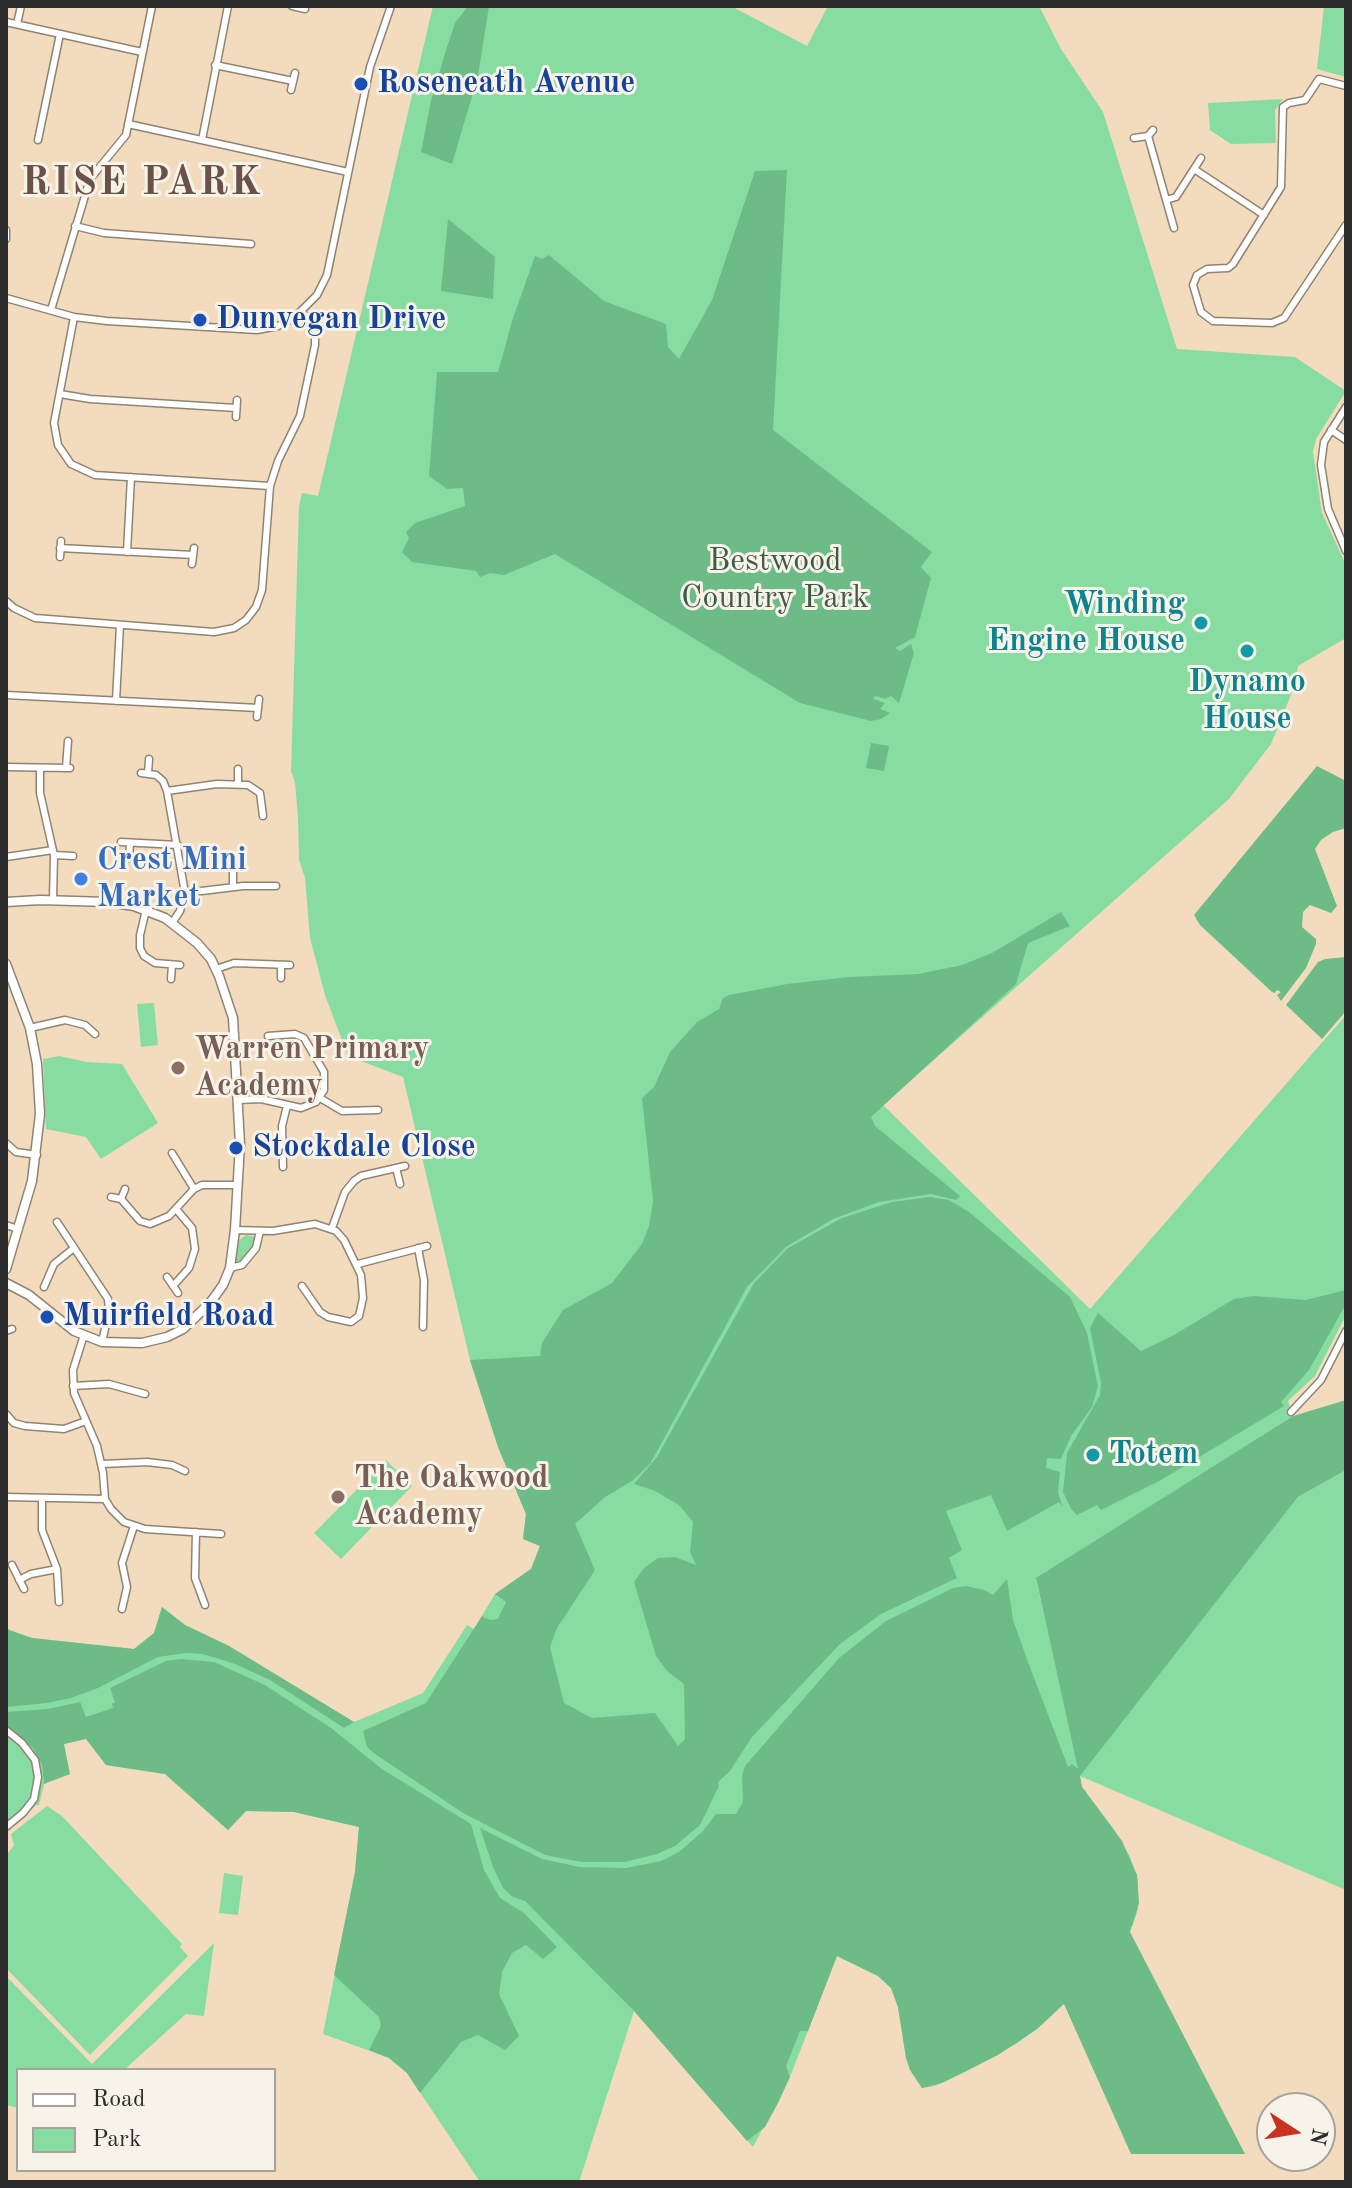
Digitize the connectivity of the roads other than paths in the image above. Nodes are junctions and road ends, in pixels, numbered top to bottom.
1 (21, 6) edge
2 (152, 6) edge
3 (228, 6) edge
4 (292, 6) edge
5 (391, 6) edge
6 (305, 9) dead end
7 (6, 22) edge
8 (17, 24) junction
9 (60, 34) junction
10 (142, 52) junction
11 (215, 65) junction
12 (295, 73) dead end
13 (293, 81) junction
14 (1346, 86) edge
15 (291, 90) dead end
16 (128, 124) junction
17 (1134, 138) dead end
18 (38, 140) dead end
19 (202, 140) junction
20 (1201, 158) dead end
21 (1194, 169) junction
22 (348, 172) junction
23 (1166, 200) junction
24 (1264, 215) junction
25 (1346, 225) edge
26 (75, 226) junction
27 (1174, 228) dead end
28 (6, 230) edge
29 (6, 239) edge
30 (251, 244) dead end
31 (6, 298) edge
32 (51, 310) junction
33 (302, 312) junction
34 (74, 317) junction
35 (60, 394) junction
36 (1346, 407) edge
37 (236, 417) dead end
38 (1331, 430) junction
39 (1346, 440) edge
40 (131, 477) junction
41 (270, 486) junction
42 (1346, 551) edge
43 (127, 552) junction
44 (60, 557) dead end
45 (192, 564) dead end
46 (6, 601) edge
47 (120, 625) junction
48 (6, 695) edge
49 (259, 699) dead end
50 (116, 701) junction
51 (258, 708) junction
52 (257, 717) dead end
53 (68, 741) dead end
54 (149, 759) dead end
55 (6, 767) edge
56 (40, 768) junction
57 (238, 769) dead end
58 (238, 784) junction
59 (167, 791) junction
60 (254, 806) dead end
61 (262, 807) junction
62 (263, 816) dead end
63 (121, 842) dead end
64 (130, 843) junction
65 (178, 845) junction
66 (54, 853) junction
67 (73, 856) dead end
68 (6, 857) edge
69 (129, 858) dead end
70 (233, 870) dead end
71 (233, 886) junction
72 (276, 886) dead end
73 (185, 893) junction
74 (53, 900) junction
75 (6, 902) edge
76 (146, 910) junction
77 (172, 923) junction
78 (6, 964) edge
79 (172, 965) junction
80 (180, 965) dead end
81 (216, 969) junction
82 (281, 978) dead end
83 (171, 979) dead end
84 (95, 1021) dead end
85 (276, 1026) dead end
86 (30, 1028) junction
87 (310, 1030) dead end
88 (268, 1036) dead end
89 (276, 1036) junction
90 (304, 1038) junction
91 (320, 1098) junction
92 (239, 1100) junction
93 (369, 1101) dead end
94 (287, 1106) junction
95 (378, 1110) dead end
96 (369, 1111) junction
97 (6, 1143) edge
98 (172, 1153) dead end
99 (37, 1155) junction
100 (185, 1156) dead end
101 (177, 1161) junction
102 (275, 1161) dead end
103 (405, 1166) dead end
104 (396, 1168) junction
105 (400, 1184) dead end
106 (238, 1185) junction
107 (125, 1189) dead end
108 (194, 1189) junction
109 (111, 1197) dead end
110 (121, 1199) junction
111 (176, 1209) junction
112 (57, 1222) dead end
113 (145, 1224) junction
114 (6, 1225) edge
115 (332, 1228) junction
116 (18, 1229) junction
117 (235, 1230) junction
118 (260, 1231) junction
119 (140, 1234) dead end
120 (427, 1246) dead end
121 (74, 1248) junction
122 (418, 1248) junction
123 (358, 1264) junction
124 (230, 1268) junction
125 (6, 1269) edge
126 (38, 1276) dead end
127 (167, 1277) dead end
128 (6, 1283) edge
129 (302, 1291) dead end
130 (424, 1318) junction
131 (433, 1318) dead end
132 (423, 1327) dead end
133 (1346, 1331) edge
134 (84, 1335) junction
135 (102, 1342) junction
136 (73, 1386) junction
137 (135, 1390) junction
138 (145, 1394) dead end
139 (132, 1399) dead end
140 (1291, 1412) dead end
141 (6, 1414) edge
142 (86, 1421) junction
143 (182, 1460) dead end
144 (102, 1464) junction
145 (177, 1467) junction
146 (185, 1471) dead end
147 (6, 1497) edge
148 (42, 1498) junction
149 (105, 1499) junction
150 (134, 1526) junction
151 (196, 1532) junction
152 (221, 1534) dead end
153 (12, 1565) dead end
154 (57, 1569) junction
155 (19, 1580) junction
156 (24, 1589) dead end
157 (211, 1593) dead end
158 (68, 1594) dead end
159 (202, 1597) junction
160 (126, 1601) junction
161 (134, 1604) dead end
162 (205, 1605) dead end
163 (122, 1609) dead end
164 (6, 1730) edge
165 (6, 1827) edge

1 - 8 street
2 - 10 street
3 - 11 street
4 - 6 street
5 - 22 street
7 - 8 street
8 - 9 street
9 - 10 street
9 - 18 street
10 - 16 street
11 - 13 street
11 - 19 street
12 - 13 street
13 - 15 street
14 - 24 street
16 - 19 street
16 - 26 street
17 - 23 street
19 - 22 street
20 - 21 street
21 - 23 street
21 - 24 street
22 - 33 street
23 - 27 street
24 - 25 street
26 - 30 street
26 - 32 street
28 - 29 street
31 - 32 street
32 - 34 street
33 - 34 street
33 - 41 street
34 - 35 street
35 - 37 street
35 - 40 street
36 - 38 street
38 - 39 street
38 - 42 street
40 - 41 street
40 - 43 street
41 - 47 street
43 - 44 street
43 - 45 street
46 - 47 street
47 - 50 street
48 - 50 street
49 - 51 street
50 - 51 street
51 - 52 street
53 - 56 street
54 - 59 street
55 - 56 street
56 - 66 street
57 - 58 street
58 - 59 street
58 - 61 street
59 - 65 street
60 - 61 street
61 - 62 street
63 - 64 street
64 - 65 street
64 - 69 street
65 - 73 street
66 - 67 street
66 - 68 street
66 - 74 street
70 - 71 street
71 - 72 street
71 - 73 street
73 - 77 street
74 - 75 street
74 - 76 street
76 - 77 street
76 - 79 street
77 - 81 street
78 - 86 street
79 - 80 street
79 - 83 street
81 - 82 street
81 - 92 street
84 - 86 street
85 - 89 street
86 - 99 street
87 - 90 street
88 - 89 street
89 - 90 street
90 - 91 street
91 - 94 street
91 - 96 street
92 - 94 street
92 - 106 street
93 - 96 street
94 - 102 street
95 - 96 street
97 - 99 street
98 - 101 street
99 - 116 street
100 - 101 street
101 - 108 street
103 - 104 street
104 - 105 street
104 - 115 street
106 - 108 street
106 - 117 street
107 - 110 street
108 - 111 street
109 - 110 street
110 - 113 street
111 - 113 street
111 - 127 street
112 - 121 street
113 - 119 street
114 - 116 street
115 - 118 street
115 - 123 street
116 - 125 street
117 - 118 street
117 - 124 street
118 - 124 street
120 - 122 street
121 - 126 street
121 - 135 street
122 - 123 street
122 - 130 street
123 - 129 street
124 - 135 street
128 - 134 street
130 - 131 street
130 - 132 street
133 - 140 street
134 - 135 street
134 - 136 street
136 - 137 street
136 - 142 street
137 - 138 street
137 - 139 street
141 - 142 street
142 - 144 street
143 - 145 street
144 - 145 street
144 - 149 street
145 - 146 street
147 - 148 street
148 - 149 street
148 - 154 street
149 - 150 street
150 - 151 street
150 - 160 street
151 - 152 street
151 - 159 street
153 - 155 street
154 - 155 street
154 - 158 street
155 - 156 street
157 - 159 street
159 - 162 street
160 - 161 street
160 - 163 street
164 - 165 street

